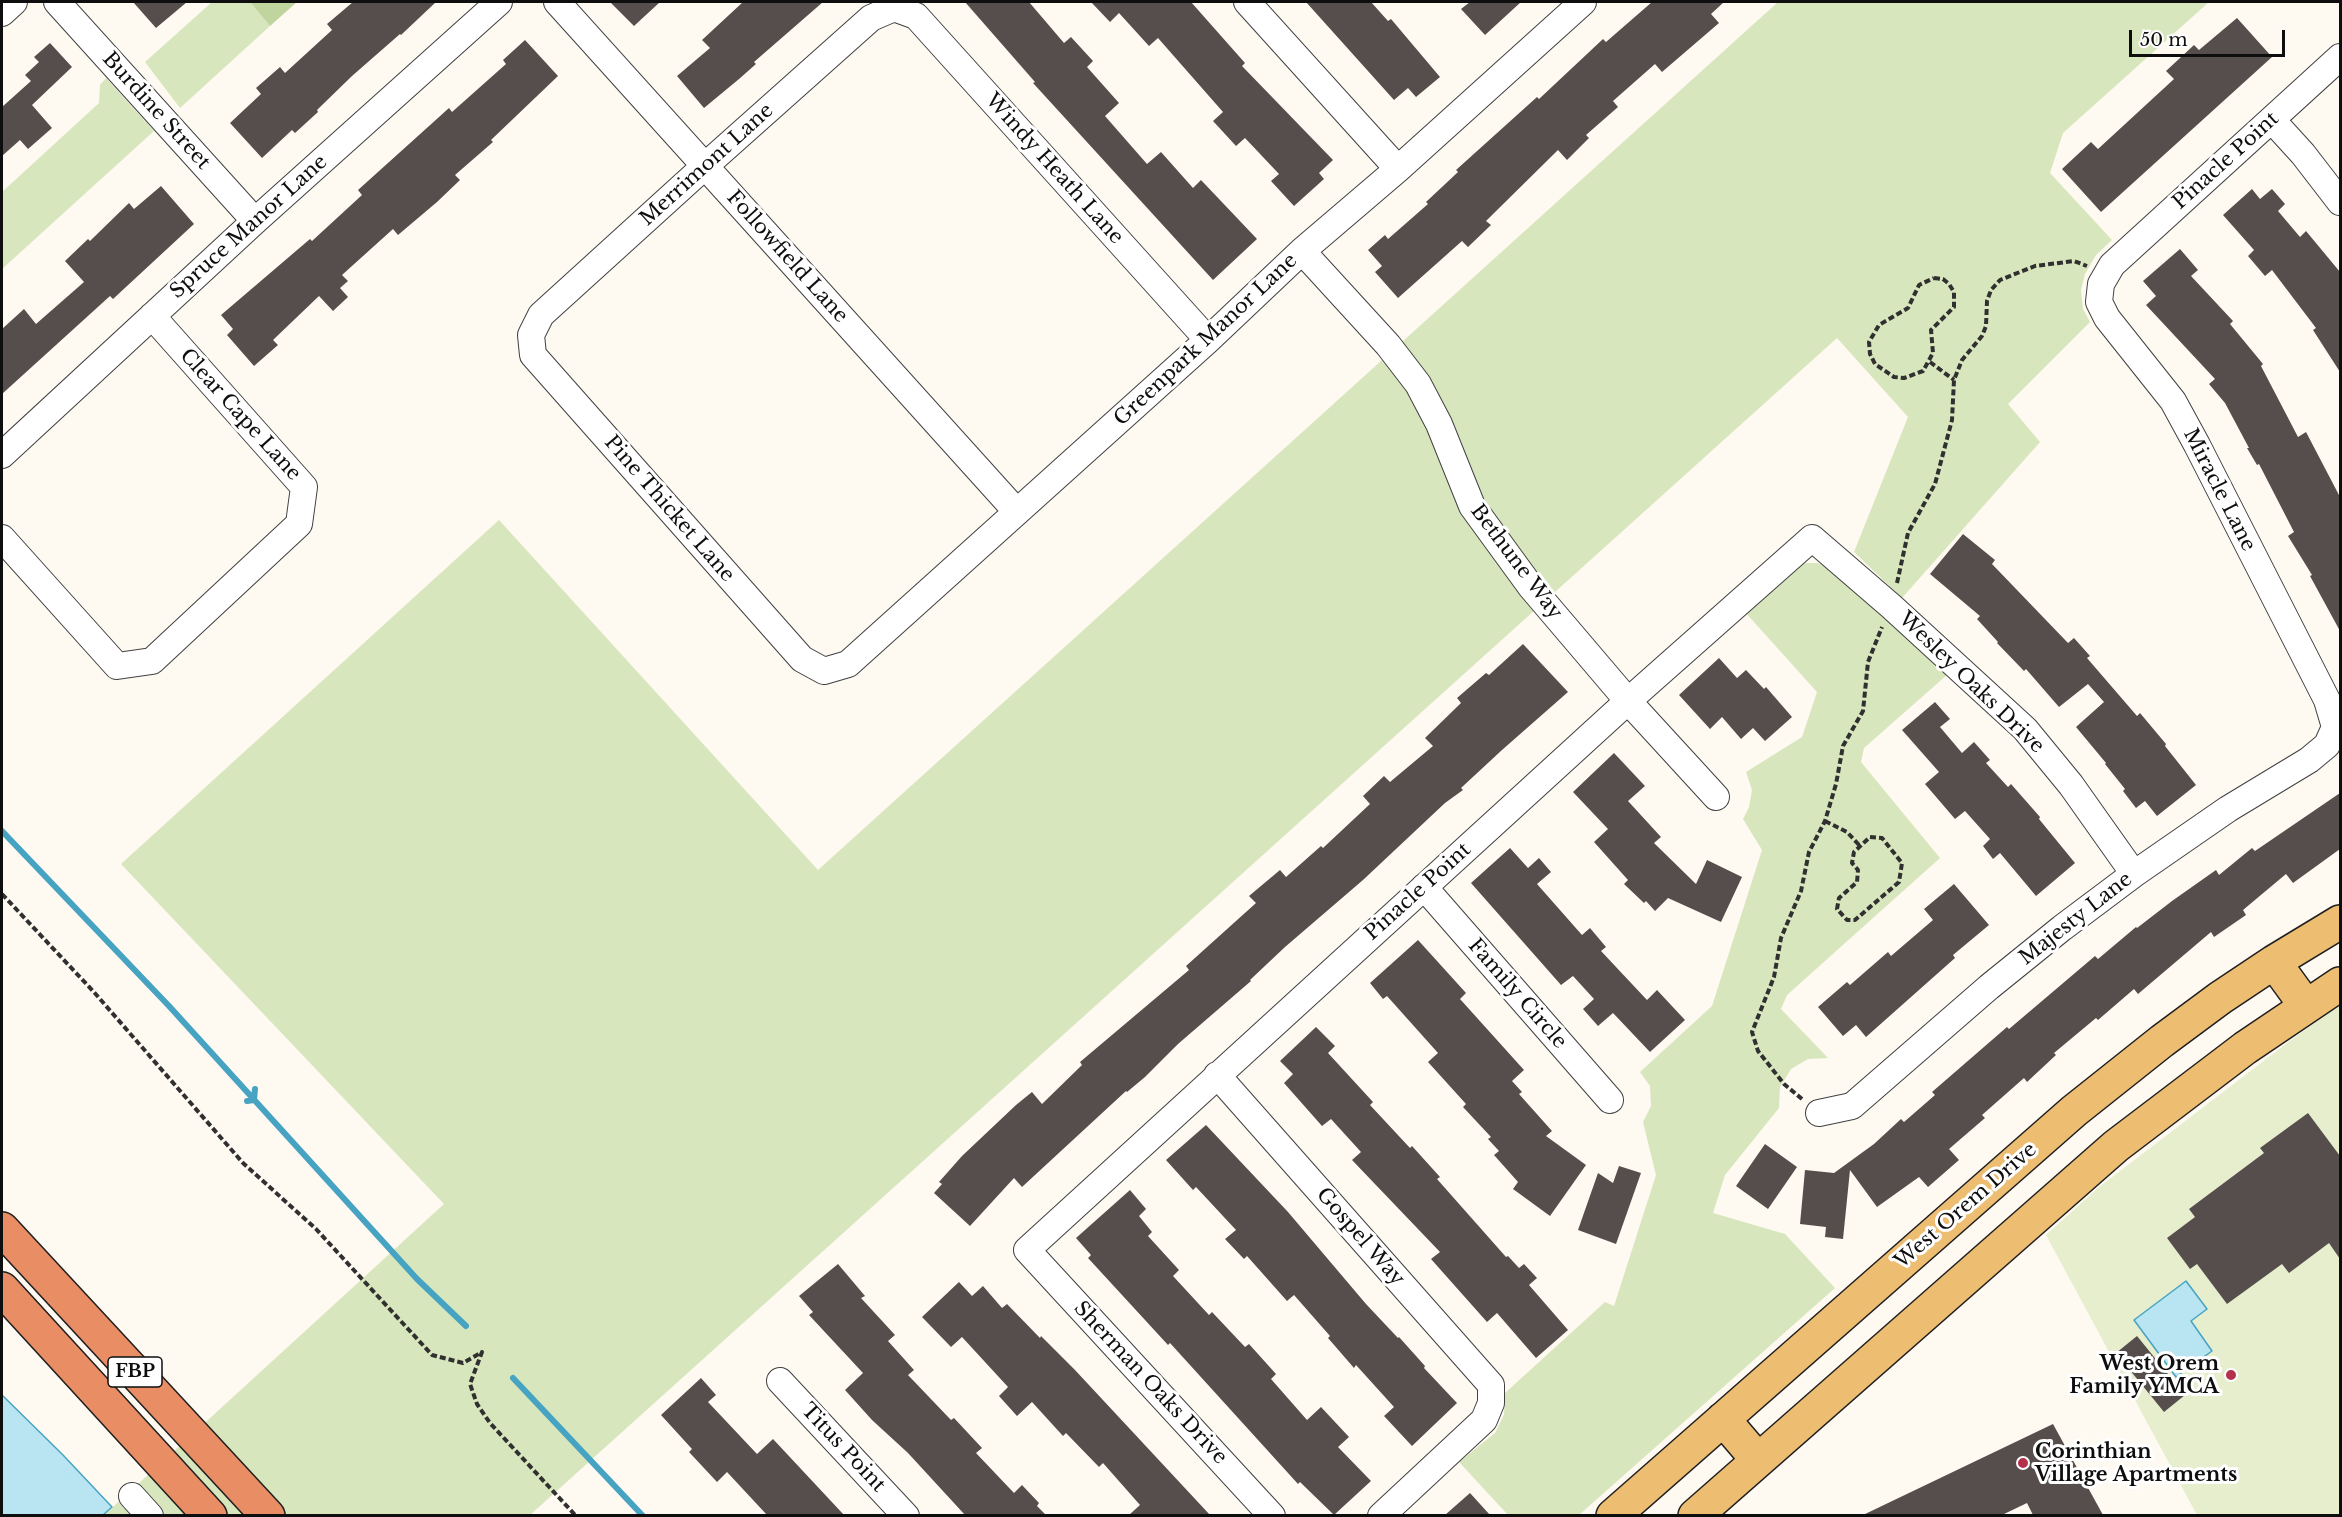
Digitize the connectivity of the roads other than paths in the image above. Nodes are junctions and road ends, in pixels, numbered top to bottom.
1 (14, 2) edge
2 (57, 2) edge
3 (498, 2) edge
4 (557, 2) edge
5 (1247, 2) edge
6 (1583, 2) edge
7 (894, 8) joint
8 (2, 13) edge
9 (2340, 57) edge
10 (2272, 120) junction
11 (705, 166) junction
12 (1398, 169) junction
13 (2340, 202) edge
14 (255, 221) junction
15 (1302, 251) junction
16 (2112, 265) joint
17 (152, 316) junction
18 (531, 335) joint
19 (1208, 340) junction
20 (2, 455) edge
21 (1017, 512) junction
22 (2, 538) edge
23 (1812, 538) joint
24 (824, 670) joint
25 (1628, 700) junction
26 (2335, 727) joint
27 (1716, 797) dead end
28 (2134, 874) junction
29 (1424, 888) junction
30 (2340, 922) edge
31 (2274, 962) junction
32 (2340, 984) edge
33 (2306, 1006) junction
34 (1217, 1075) junction
35 (1610, 1100) dead end
36 (1819, 1113) road end
37 (2, 1229) edge
38 (1028, 1250) joint
39 (2, 1289) edge
40 (780, 1380) dead end
41 (1723, 1419) junction
42 (1758, 1460) junction
43 (132, 1496) dead end
44 (150, 1515) edge
45 (210, 1515) edge
46 (268, 1515) edge
47 (906, 1515) edge
48 (1272, 1515) edge
49 (1381, 1515) edge
50 (1613, 1515) edge
51 (1695, 1515) edge

1 - 8 street
2 - 14 street, Burdine Street
3 - 14 street, Spruce Manor Lane
4 - 11 street, Followfield Lane
5 - 12 street
6 - 12 street, Greenpark Manor Lane
7 - 11 street, Merrimont Lane
7 - 19 street, Windy Heath Lane
9 - 10 street, Pinacle Point
10 - 13 street
10 - 16 street, Pinacle Point
11 - 18 street, Merrimont Lane
11 - 21 street, Followfield Lane
12 - 15 street, Greenpark Manor Lane
14 - 17 street, Spruce Manor Lane
15 - 19 street, Greenpark Manor Lane
15 - 25 street, Bethune Way
16 - 26 street, Miracle Lane
17 - 20 street, Spruce Manor Lane
17 - 22 street, Clear Cape Lane
18 - 24 street, Pine Thicket Lane
19 - 21 street, Greenpark Manor Lane
21 - 24 street, Greenpark Manor Lane
23 - 25 street, Pinacle Point
23 - 28 street, Wesley Oaks Drive
25 - 27 street, Bethune Way
25 - 29 street, Pinacle Point
26 - 28 street, Majesty Lane
28 - 36 street, Majesty Lane
29 - 34 street, Pinacle Point
29 - 35 street, Family Circle
30 - 31 main road, West Orem Drive
31 - 33 main road
31 - 41 main road, West Orem Drive
32 - 33 main road
33 - 42 main road
34 - 38 street, Pinacle Point
34 - 49 street, Gospel Way
37 - 46 highway, FBP
38 - 48 street, Sherman Oaks Drive
39 - 45 highway, FBP
40 - 47 street, Titus Point
41 - 42 main road
41 - 50 main road, West Orem Drive
42 - 51 main road
43 - 44 street

